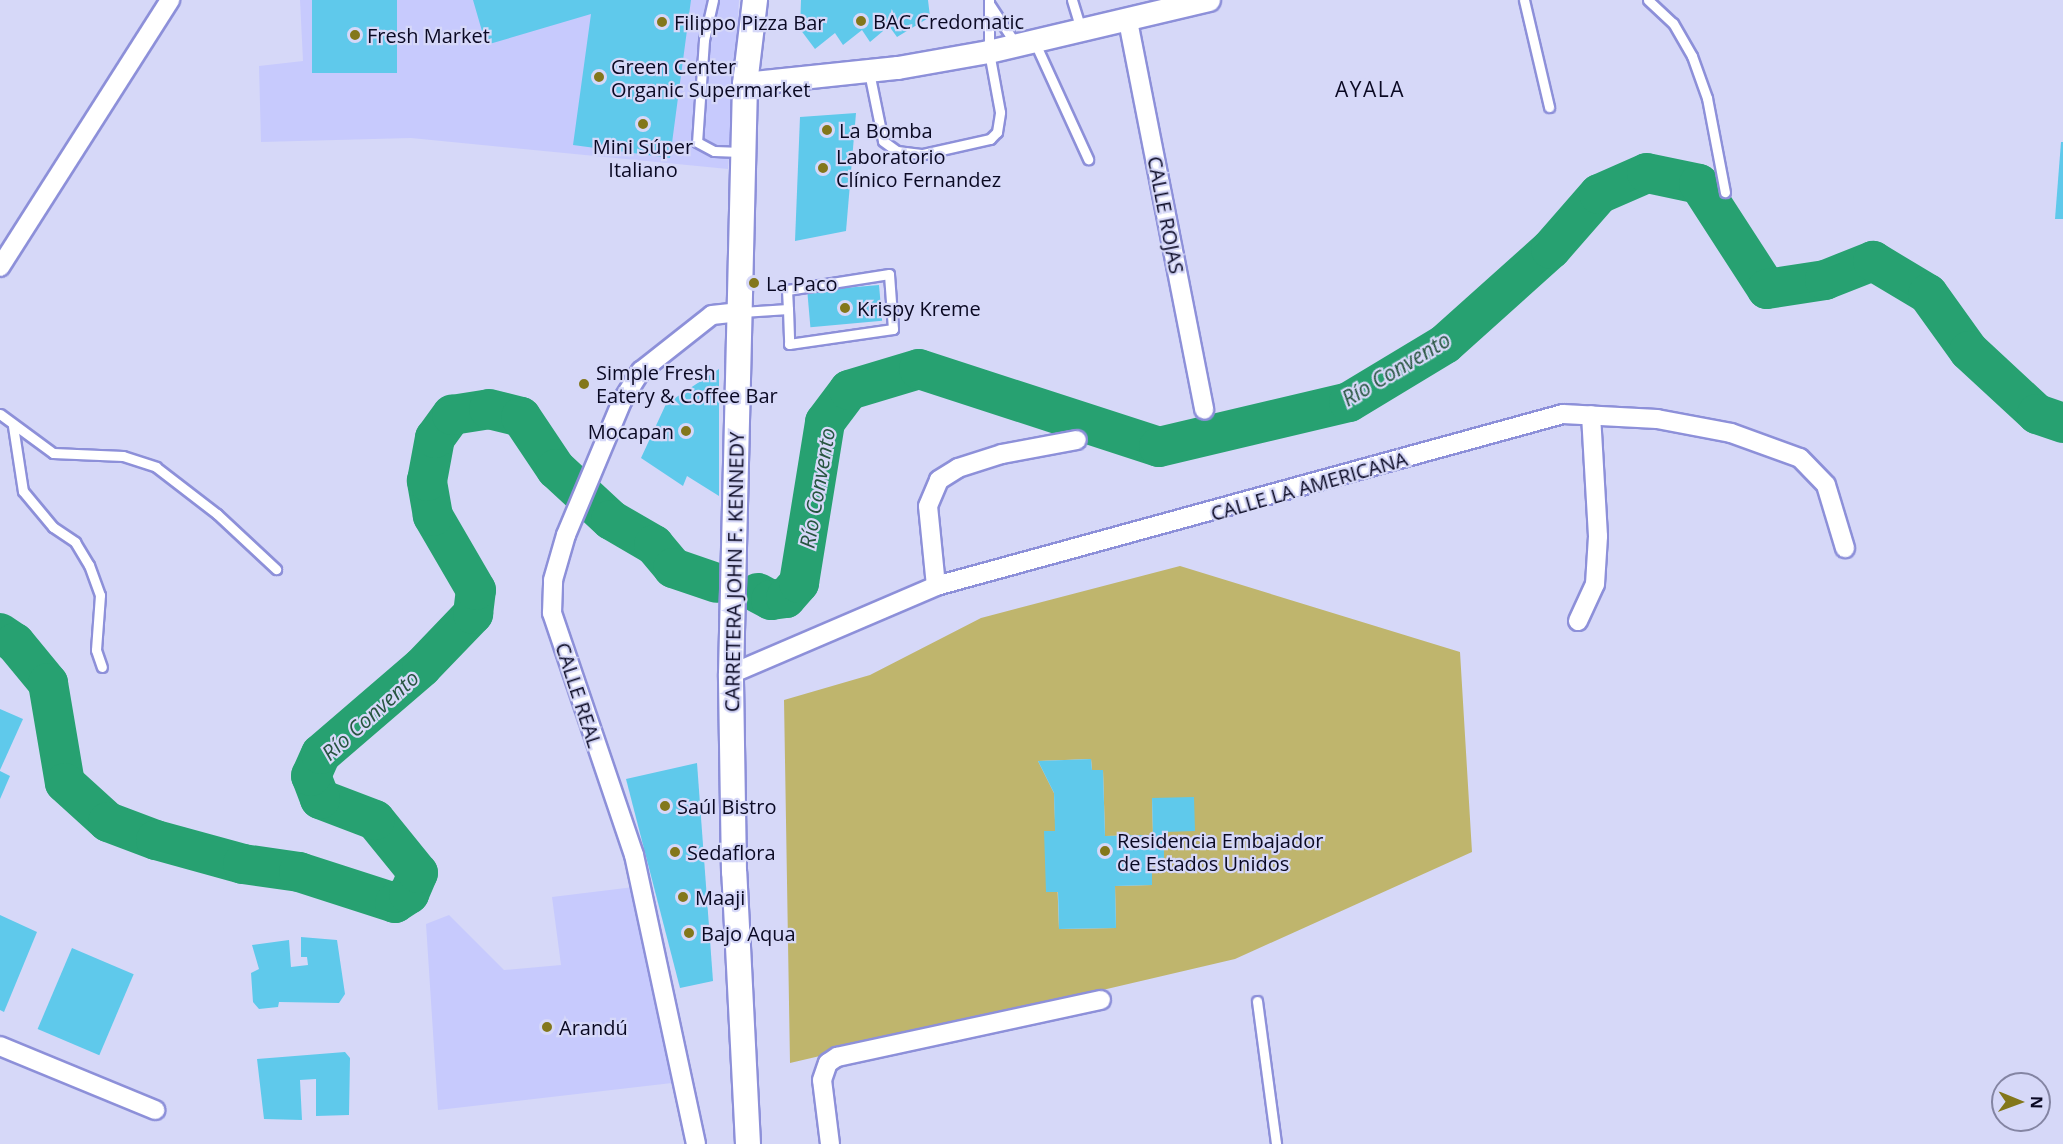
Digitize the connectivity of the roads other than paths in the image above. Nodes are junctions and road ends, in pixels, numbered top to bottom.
1 (170, 0) edge
2 (712, 0) edge
3 (755, 0) edge
4 (1072, 0) edge
5 (1209, 0) edge
6 (1524, 0) edge
7 (1648, 0) edge
8 (989, 3) edge
9 (1128, 21) junction
10 (1082, 32) junction
11 (1026, 45) junction
12 (989, 52) junction
13 (869, 72) junction
14 (746, 84) junction
15 (1549, 107) dead end
16 (744, 152) junction
17 (1088, 159) dead end
18 (1725, 192) dead end
19 (0, 267) edge
20 (788, 309) junction
21 (740, 312) junction
22 (1204, 410) dead end
23 (0, 414) edge
24 (1591, 415) junction
25 (13, 426) junction
26 (1077, 440) dead end
27 (1845, 548) dead end
28 (276, 569) dead end
29 (936, 586) junction
30 (1578, 621) dead end
31 (102, 666) dead end
32 (731, 674) junction
33 (1101, 1000) dead end
34 (1257, 1001) dead end
35 (0, 1046) edge
36 (155, 1110) dead end
37 (696, 1144) edge
38 (748, 1144) edge
39 (830, 1144) edge
40 (1276, 1144) edge

1 - 19 street
2 - 16 lane
3 - 14 main road, CARRETERA JOHN F. KENNEDY
4 - 10 lane
5 - 9 street
6 - 15 lane
7 - 18 lane
8 - 11 lane
8 - 12 lane
9 - 10 street
9 - 22 street, CALLE ROJAS
10 - 11 street
11 - 12 street
11 - 17 lane
12 - 13 street
12 - 13 lane
13 - 14 street
14 - 16 main road, CARRETERA JOHN F. KENNEDY
16 - 21 main road, CARRETERA JOHN F. KENNEDY
20 - 20 lane
20 - 21 lane
21 - 32 main road, CARRETERA JOHN F. KENNEDY
21 - 37 street, CALLE REAL
23 - 25 lane
24 - 27 street, CALLE LA AMERICANA
24 - 29 street, CALLE LA AMERICANA
24 - 30 street
25 - 28 lane
25 - 31 lane
26 - 29 street
29 - 32 street, CALLE LA AMERICANA
32 - 38 main road, CARRETERA JOHN F. KENNEDY
33 - 39 street
34 - 40 lane
35 - 36 street

